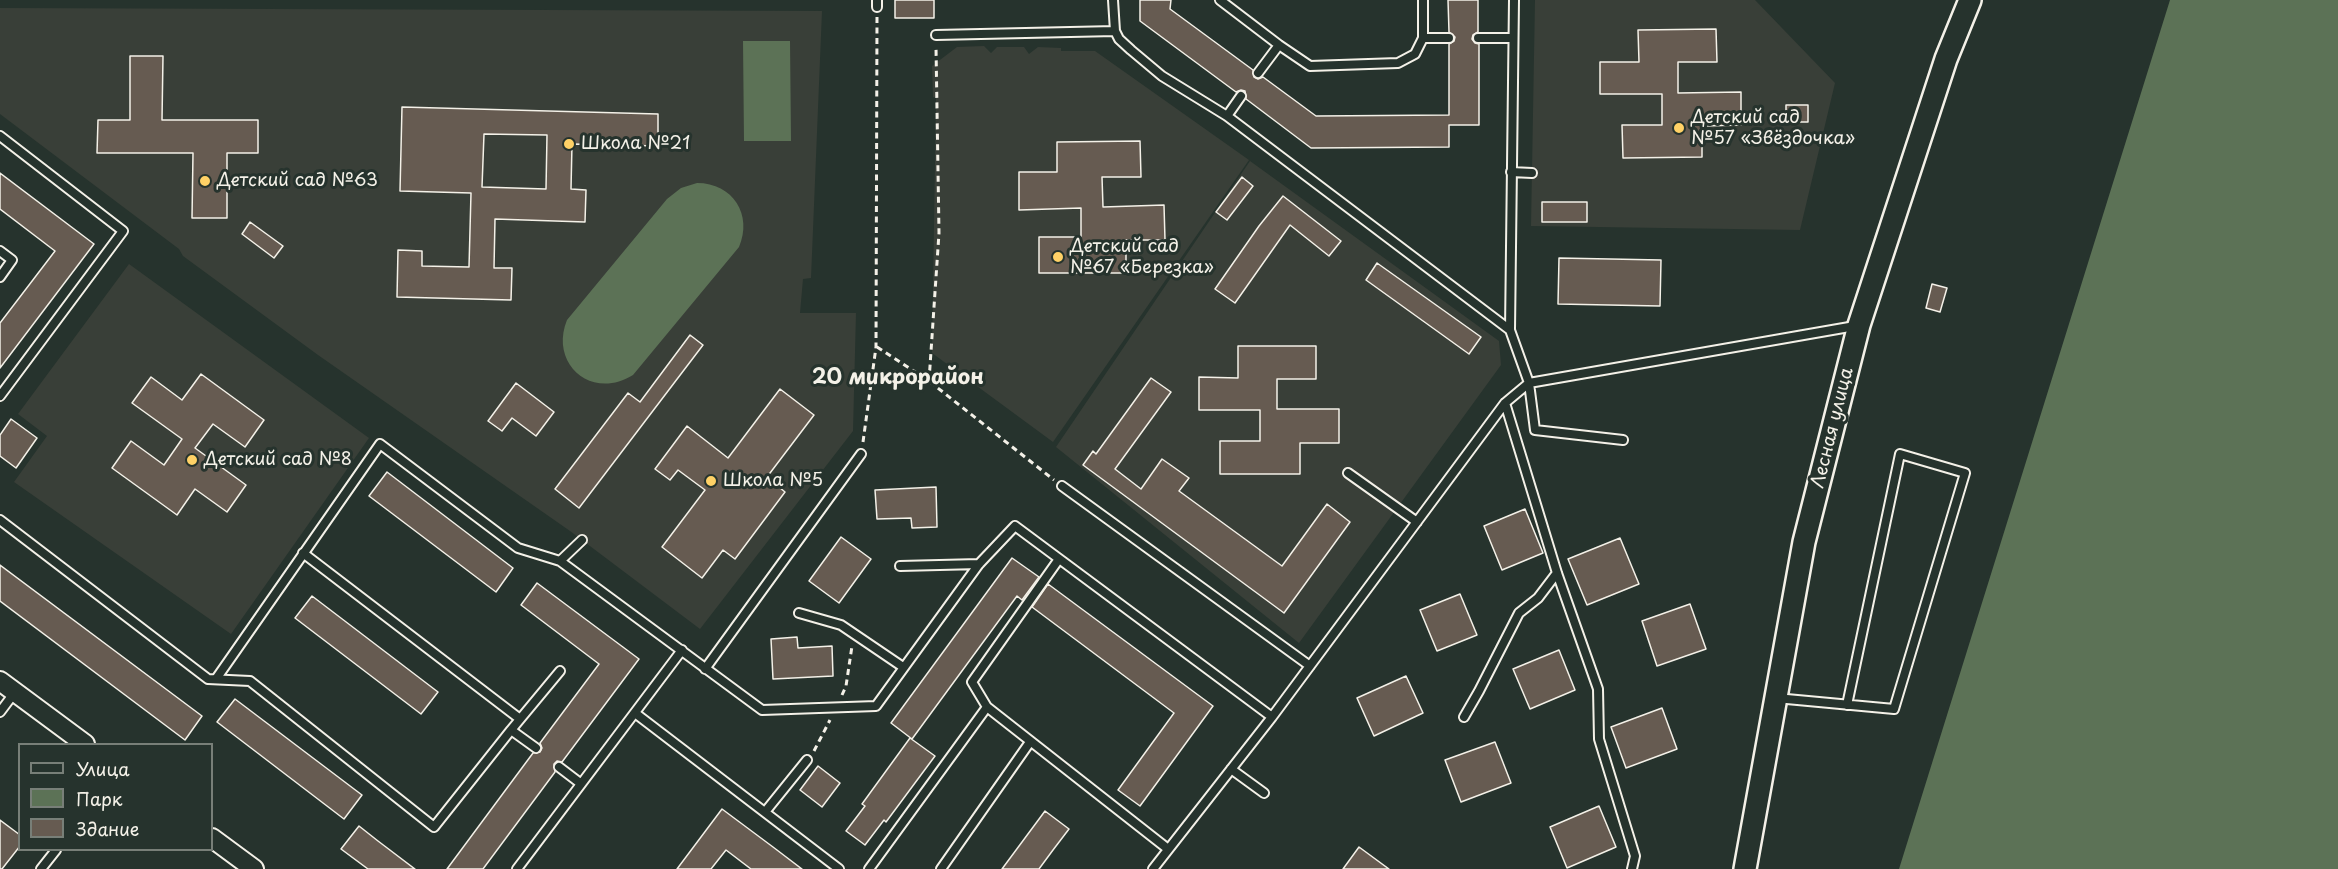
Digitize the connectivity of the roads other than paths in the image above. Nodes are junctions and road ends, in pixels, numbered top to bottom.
1 (1113, 0) edge
2 (1220, 0) edge
3 (1423, 0) edge
4 (1514, 0) edge
5 (1970, 0) edge
6 (1115, 32) junction
7 (936, 35) road end
8 (1423, 38) junction
9 (1449, 38) dead end
10 (1479, 38) dead end
11 (1513, 38) junction
12 (1279, 45) junction
13 (1258, 73) dead end
14 (1241, 96) dead end
15 (1227, 116) junction
16 (0, 136) edge
17 (1511, 172) junction
18 (1532, 173) dead end
19 (0, 251) edge
20 (0, 277) edge
21 (1859, 325) junction
22 (1510, 330) junction
23 (1528, 383) junction
24 (0, 396) edge
25 (1505, 403) junction
26 (1623, 440) dead end
27 (861, 454) road end
28 (1348, 473) dead end
29 (1062, 486) road end
30 (0, 520) edge
31 (1417, 522) junction
32 (582, 540) dead end
33 (303, 553) junction
34 (1059, 559) junction
35 (560, 561) junction
36 (979, 564) junction
37 (900, 566) dead end
38 (1557, 573) junction
39 (799, 613) dead end
40 (682, 650) junction
41 (1310, 666) junction
42 (903, 667) junction
43 (705, 669) junction
44 (560, 671) dead end
45 (216, 679) junction
46 (7, 687) edge
47 (1776, 698) junction
48 (1847, 705) junction
49 (987, 707) junction
50 (0, 712) edge
51 (635, 713) junction
52 (1272, 717) junction
53 (1464, 717) dead end
54 (520, 719) junction
55 (511, 730) junction
56 (1030, 742) junction
57 (85, 743) edge
58 (536, 748) dead end
59 (807, 760) dead end
60 (559, 767) dead end
61 (1231, 769) junction
62 (580, 783) junction
63 (1264, 792) dead end
64 (765, 812) junction
65 (213, 839) edge
66 (1168, 849) junction
67 (54, 851) edge
68 (41, 869) edge
69 (254, 869) edge
70 (517, 869) edge
71 (839, 869) edge
72 (869, 869) edge
73 (941, 869) edge
74 (1153, 869) edge
75 (1632, 869) edge
76 (1745, 869) edge

1 - 6 lane
2 - 12 lane
3 - 8 lane
4 - 11 lane
5 - 21 main road, Лесная улица
6 - 7 lane
6 - 15 lane
8 - 9 lane
8 - 12 lane
10 - 11 lane
11 - 17 lane
12 - 13 lane
14 - 15 lane
15 - 22 lane
16 - 24 lane
17 - 18 lane
17 - 22 lane
19 - 20 lane
21 - 23 lane
21 - 47 main road, Лесная улица
22 - 23 lane
23 - 25 lane
23 - 26 lane
25 - 31 lane
25 - 38 lane
27 - 43 lane
28 - 31 lane
29 - 41 lane
30 - 45 lane
31 - 41 lane
32 - 35 lane
33 - 35 lane
33 - 45 lane
33 - 54 lane
34 - 36 lane
34 - 49 lane
34 - 52 lane
35 - 40 lane
36 - 37 lane
36 - 42 lane
38 - 53 lane
38 - 75 lane
39 - 42 lane
40 - 43 lane
40 - 51 lane
41 - 52 lane
42 - 43 lane
44 - 54 lane
45 - 55 lane
46 - 50 lane
46 - 57 street
47 - 48 lane
47 - 76 main road, Лесная улица
48 - 48 lane
49 - 56 lane
49 - 72 lane
51 - 62 lane
51 - 64 lane
52 - 61 lane
54 - 55 lane
55 - 58 lane
56 - 66 lane
56 - 73 lane
59 - 64 lane
60 - 62 lane
61 - 63 lane
61 - 66 lane
62 - 70 lane
64 - 71 lane
65 - 69 street
66 - 74 lane
67 - 68 lane

